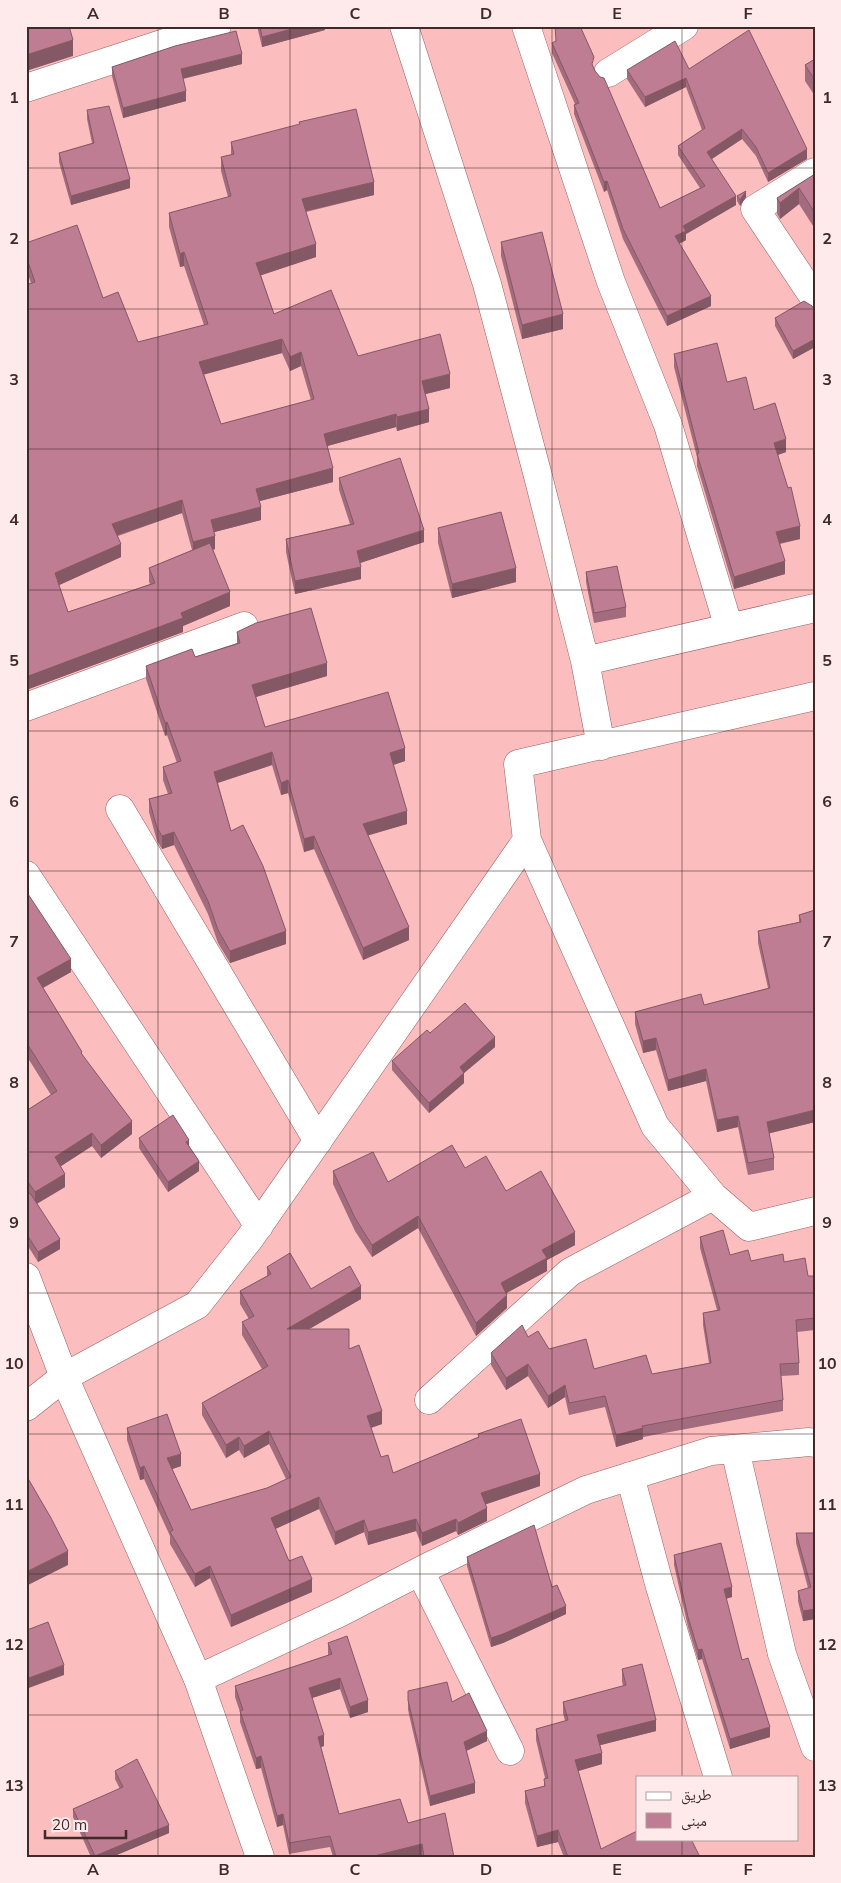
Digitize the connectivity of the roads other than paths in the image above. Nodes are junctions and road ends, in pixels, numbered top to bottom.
1 (217, 26) edge
2 (404, 26) edge
3 (526, 26) edge
4 (684, 26) edge
5 (608, 72) dead end
6 (26, 88) edge
7 (815, 172) edge
8 (815, 299) edge
9 (815, 608) edge
10 (244, 626) edge
11 (729, 628) junction
12 (585, 661) junction
13 (815, 696) edge
14 (26, 707) edge
15 (601, 746) junction
16 (120, 809) dead end
17 (527, 840) junction
18 (26, 875) edge
19 (318, 1141) junction
20 (713, 1196) junction
21 (815, 1212) edge
22 (259, 1226) junction
23 (26, 1277) edge
24 (64, 1378) junction
25 (430, 1400) dead end
26 (26, 1407) edge
27 (815, 1443) edge
28 (735, 1448) junction
29 (630, 1476) junction
30 (420, 1571) junction
31 (198, 1679) junction
32 (815, 1747) edge
33 (510, 1752) dead end
34 (718, 1776) edge
35 (260, 1857) edge

1 - 6 street
2 - 12 street
3 - 11 street
4 - 5 street
7 - 8 street
9 - 11 street
10 - 14 street
11 - 12 street
12 - 15 street
13 - 15 street
15 - 17 street
16 - 19 street
17 - 19 street
17 - 20 street
18 - 22 street
19 - 22 street
20 - 21 street
20 - 25 street
22 - 24 street
23 - 24 street
24 - 26 street
24 - 31 street
27 - 28 street
28 - 29 street
28 - 32 street
29 - 30 street
29 - 34 street
30 - 31 street
30 - 33 street
31 - 35 street

